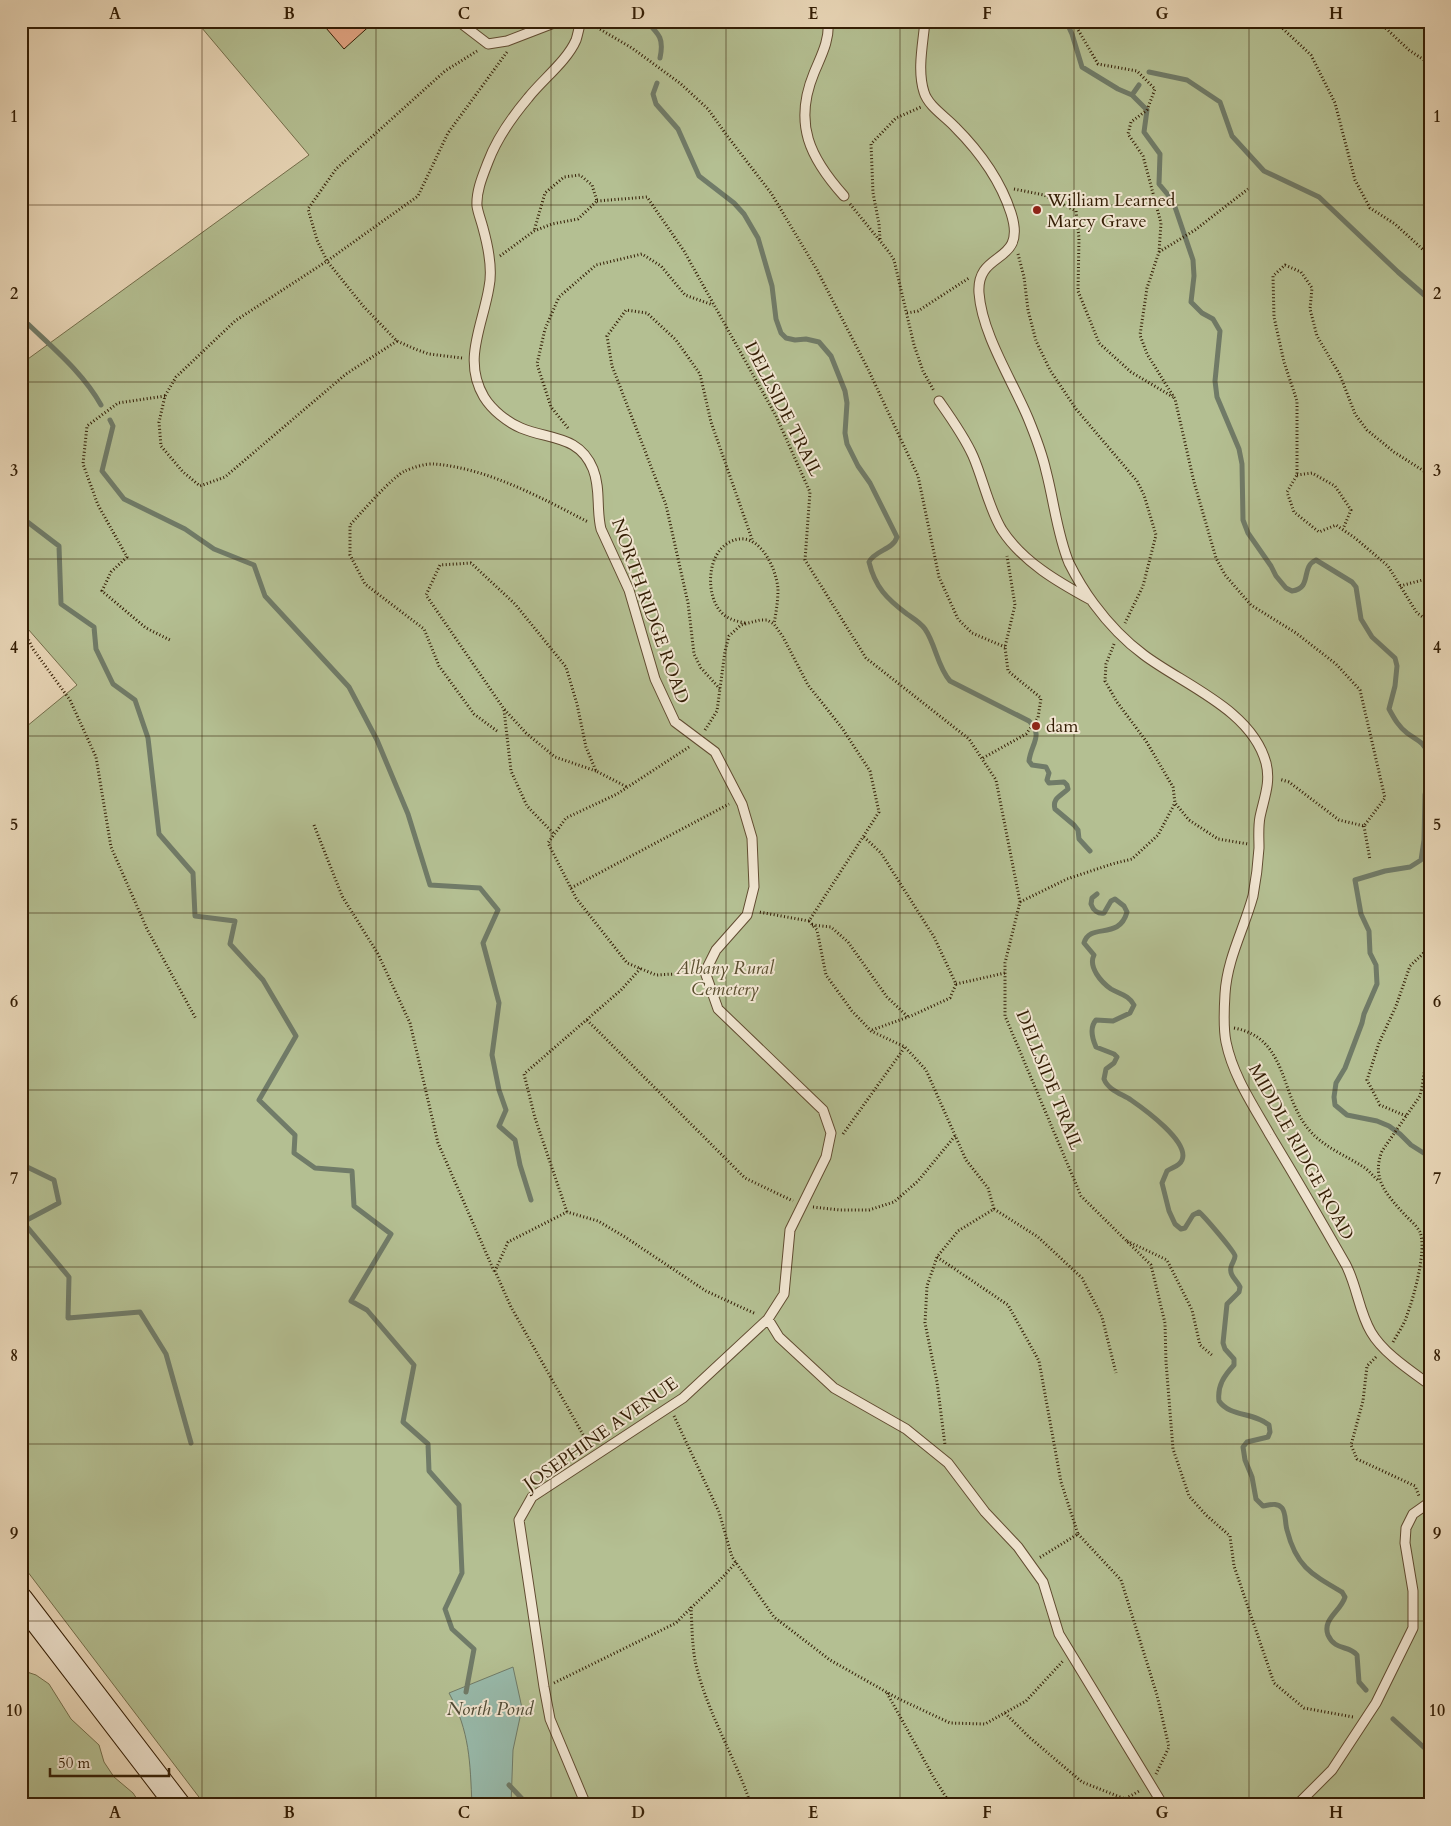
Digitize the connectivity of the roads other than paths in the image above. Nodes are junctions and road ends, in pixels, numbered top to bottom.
1 (458, 21) edge
2 (559, 21) edge
3 (580, 21) edge
4 (828, 21) edge
5 (925, 21) edge
6 (844, 196) road end
7 (939, 401) road end
8 (1091, 600) junction
9 (768, 1320) junction
10 (1430, 1385) edge
11 (1426, 1504) edge
12 (21, 1600) edge
13 (178, 1805) edge
14 (586, 1805) edge
15 (1163, 1805) edge
16 (1297, 1805) edge

1 - 2 lane
3 - 9 lane, NORTH RIDGE ROAD
4 - 6 lane
5 - 8 lane, MIDDLE RIDGE ROAD
7 - 8 lane, MIDDLE RIDGE ROAD
8 - 10 lane, MIDDLE RIDGE ROAD
9 - 14 lane, JOSEPHINE AVENUE
9 - 15 lane
11 - 16 lane
12 - 13 street

